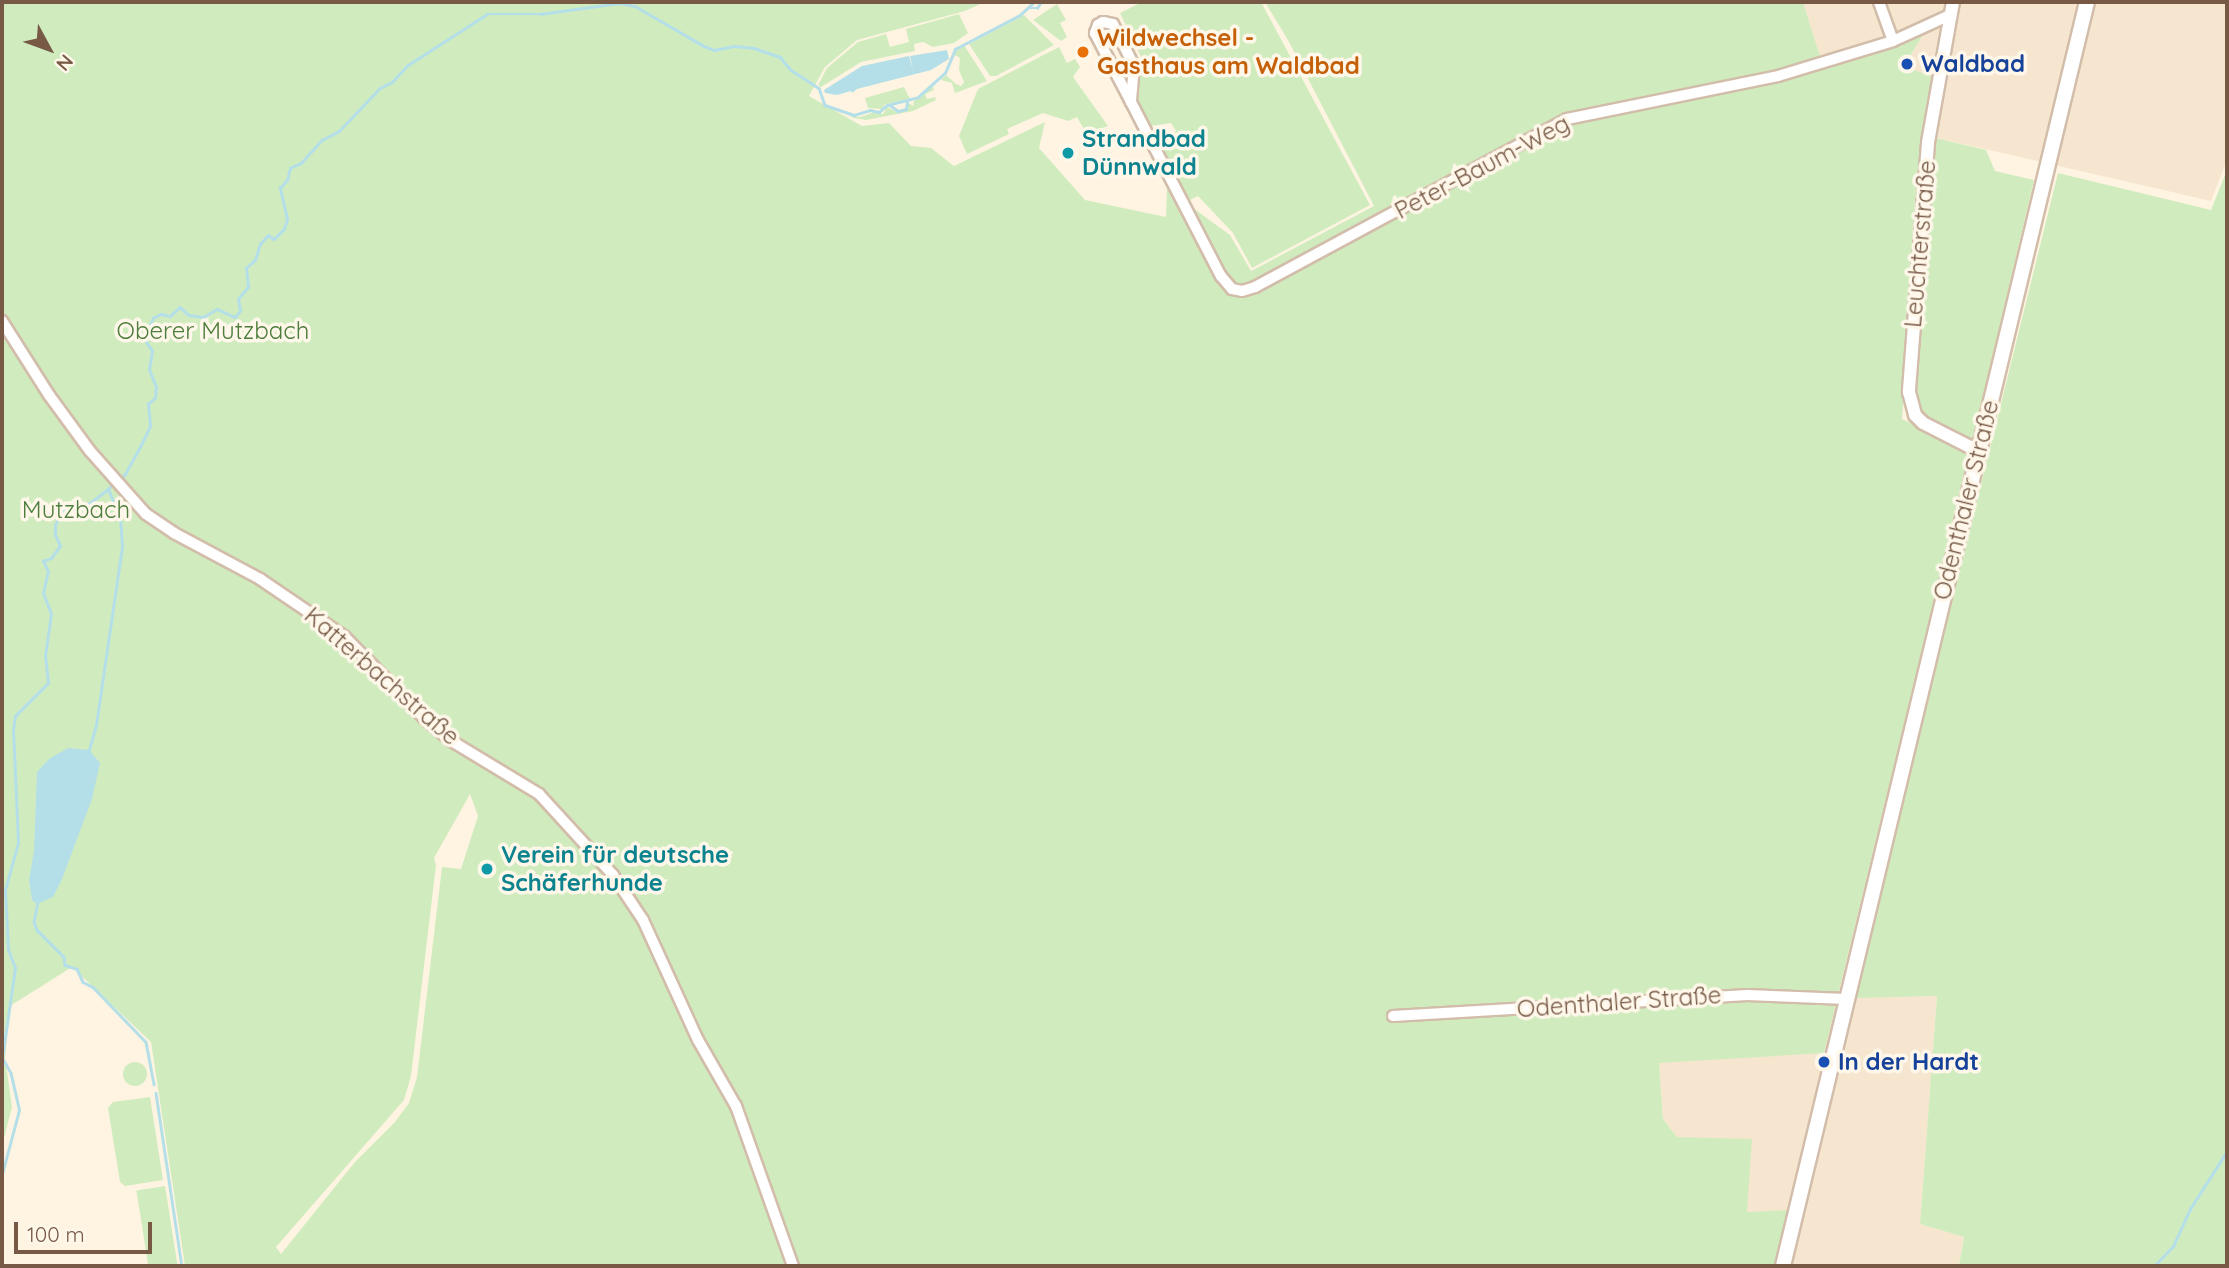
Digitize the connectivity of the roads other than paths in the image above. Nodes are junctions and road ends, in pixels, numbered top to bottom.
1 (1880, 2) edge
2 (1953, 2) edge
3 (2087, 2) edge
4 (1950, 15) junction
5 (1893, 41) junction
6 (1131, 102) junction
7 (2, 321) edge
8 (1978, 451) junction
9 (1846, 999) junction
10 (1393, 1016) dead end
11 (793, 1266) edge
12 (1783, 1266) edge

1 - 5 street
2 - 4 street, Leuchterstraße
3 - 8 main road, Odenthaler Straße
4 - 5 street, Peter-Baum-Weg
4 - 8 street, Leuchterstraße
5 - 6 street, Peter-Baum-Weg
6 - 6 street, Peter-Baum-Weg
7 - 11 street, Katterbachstraße
8 - 9 main road, Odenthaler Straße
9 - 10 street, Odenthaler Straße
9 - 12 main road, Odenthaler Straße

